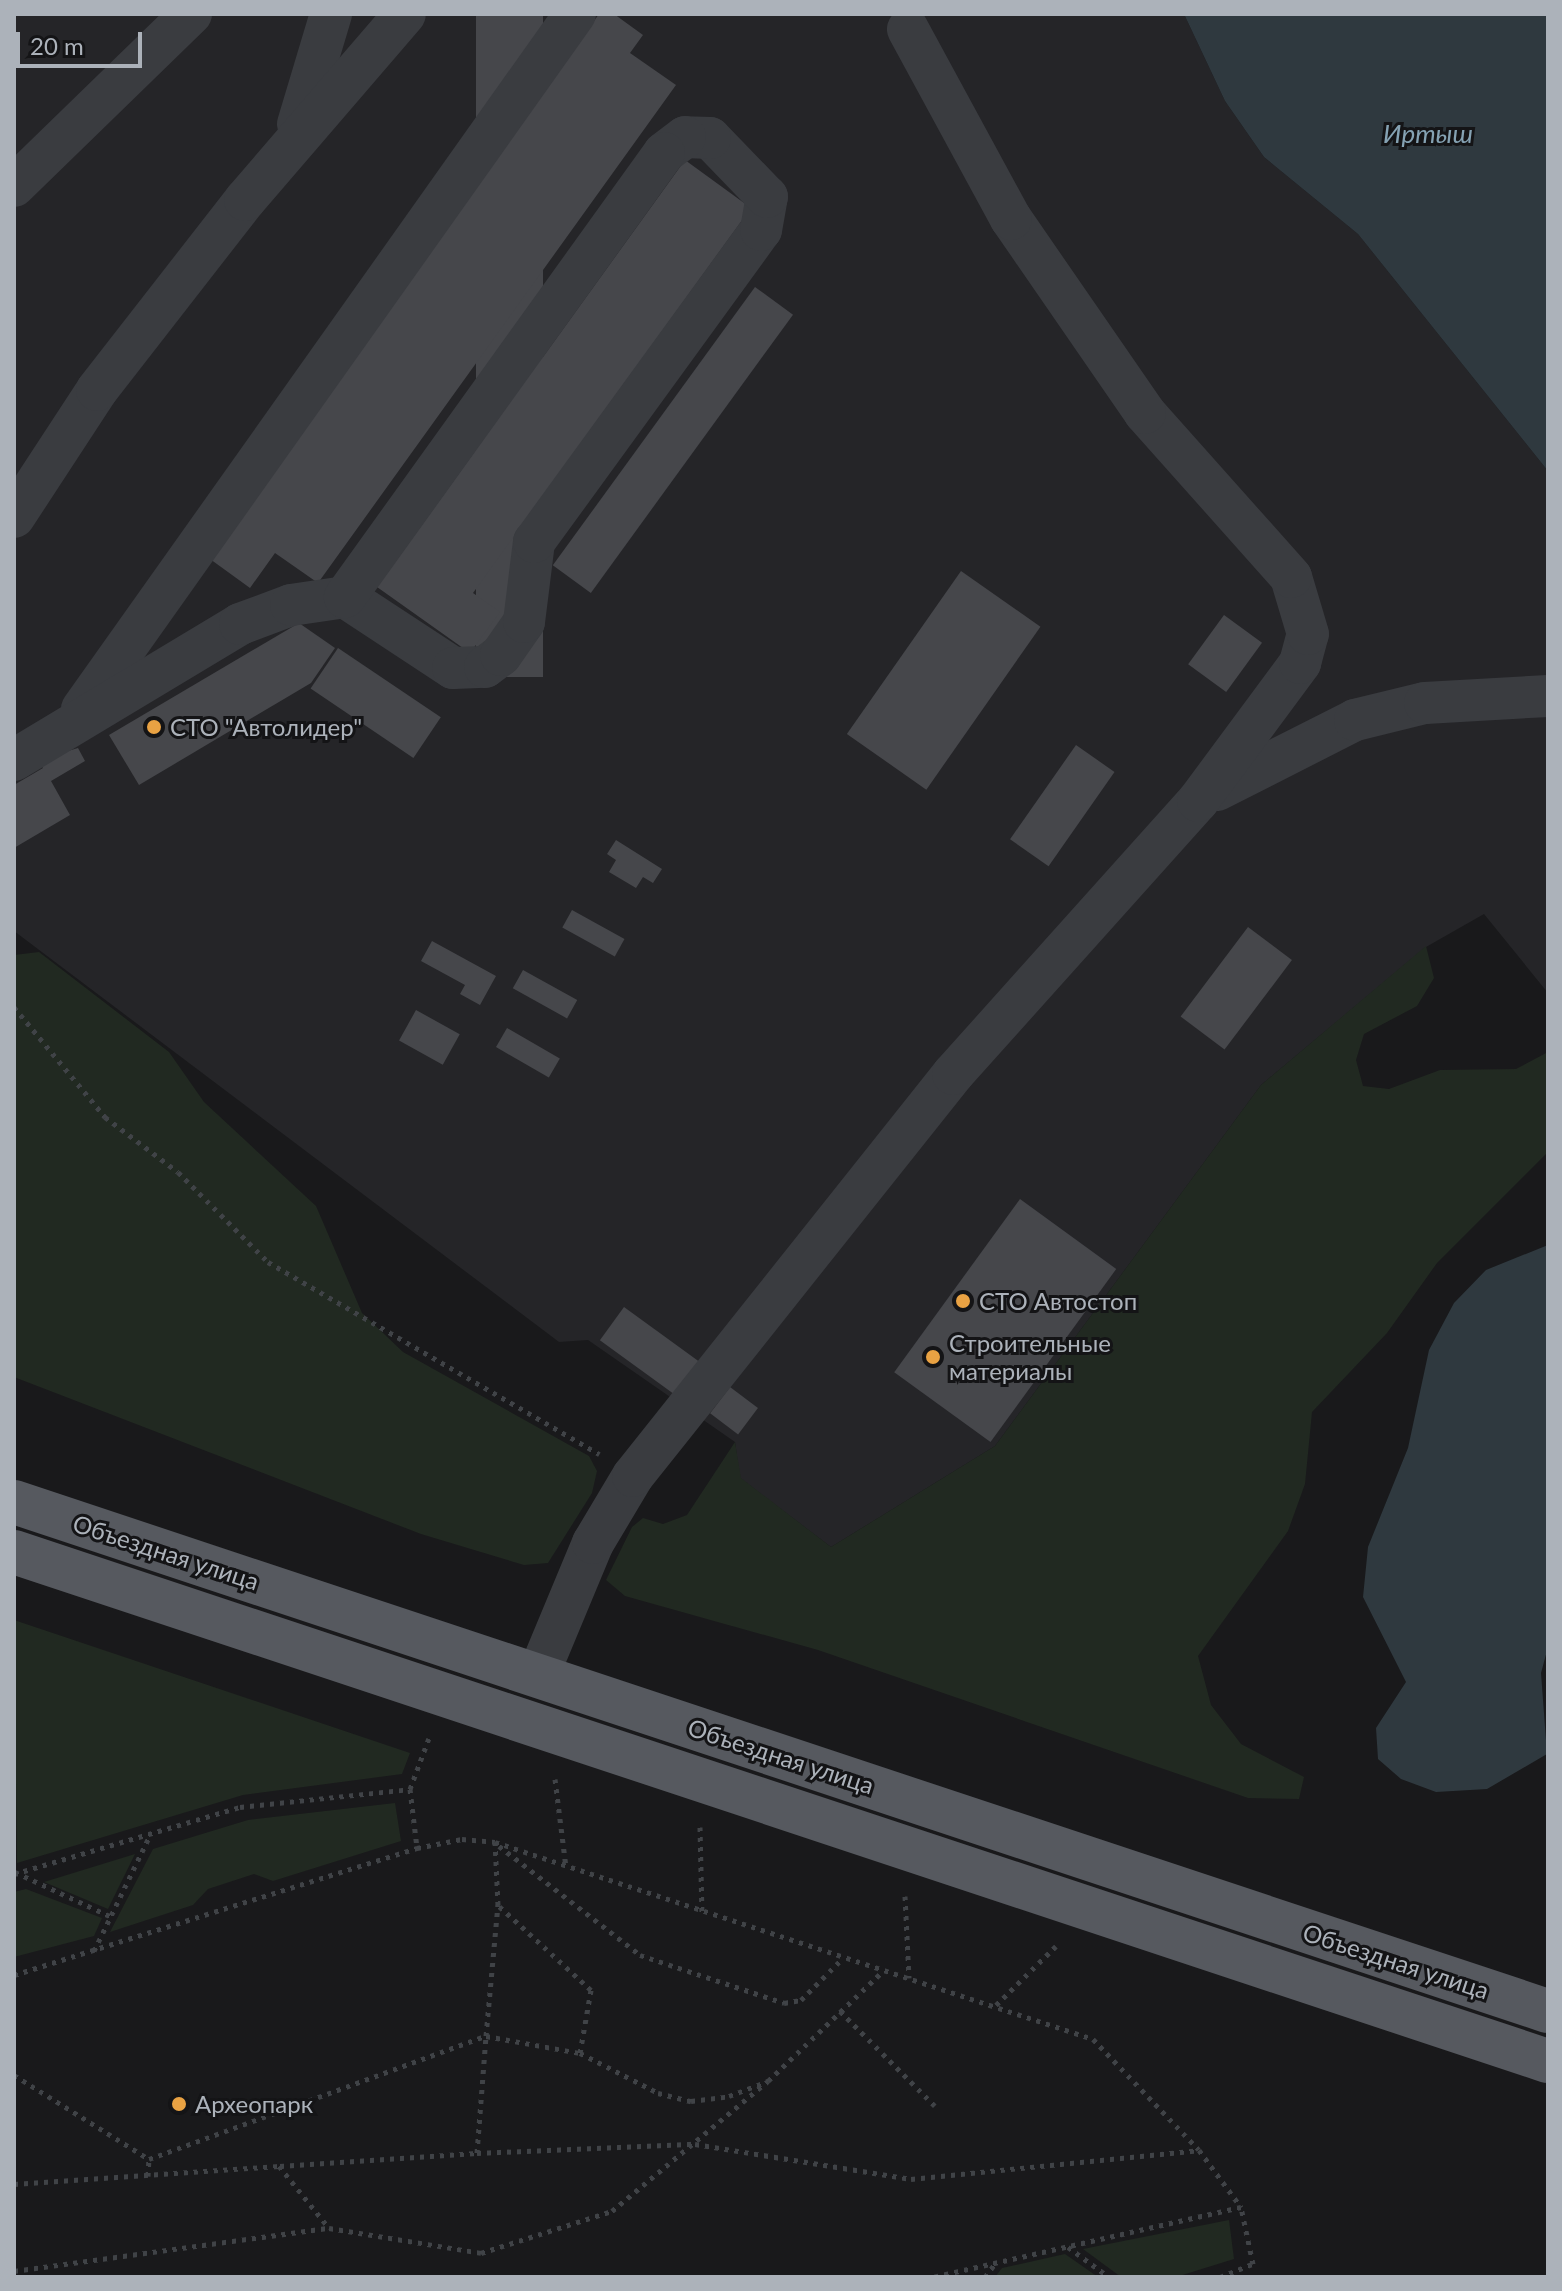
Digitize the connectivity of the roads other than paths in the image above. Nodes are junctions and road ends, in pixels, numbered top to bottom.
1 (191, 14) edge
2 (331, 14) edge
3 (405, 14) edge
4 (575, 14) edge
5 (908, 29) dead end
6 (289, 148) junction
7 (14, 186) edge
8 (14, 517) edge
9 (345, 597) junction
10 (1548, 696) edge
11 (75, 719) junction
12 (14, 760) edge
13 (1198, 801) junction
14 (14, 1502) edge
15 (14, 1552) edge
16 (538, 1675) junction
17 (1548, 2011) edge
18 (1548, 2061) edge

1 - 7 lane
2 - 6 lane
3 - 6 lane
4 - 11 lane
5 - 13 lane
6 - 8 lane
9 - 9 lane
9 - 11 lane
10 - 13 lane
11 - 12 lane
13 - 16 lane
14 - 16 main road, Объездная улица
15 - 18 main road, Объездная улица
16 - 17 main road, Объездная улица

